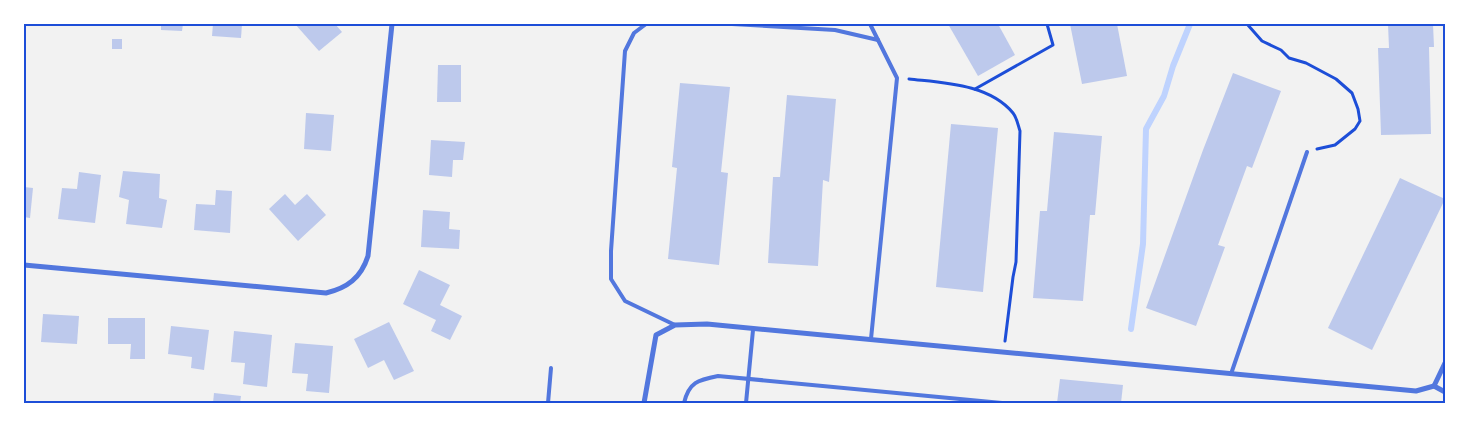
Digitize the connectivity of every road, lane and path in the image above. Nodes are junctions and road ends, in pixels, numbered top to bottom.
1 (392, 24) edge
2 (646, 24) edge
3 (732, 24) edge
4 (870, 24) edge
5 (1047, 24) edge
6 (1246, 24) edge
7 (878, 40) junction
8 (897, 78) junction
9 (974, 89) junction
10 (1307, 152) joint
11 (24, 265) edge
12 (675, 325) junction
13 (753, 330) junction
14 (871, 339) junction
15 (1004, 352) junction
16 (1445, 363) edge
17 (551, 368) dead end
18 (1231, 374) junction
19 (749, 380) junction
20 (1434, 386) junction
21 (1445, 392) edge
22 (548, 403) edge
23 (644, 403) edge
24 (684, 403) edge
25 (746, 403) edge
26 (1002, 403) edge

1 - 11 street
2 - 12 lane
3 - 7 lane
4 - 7 lane
5 - 9 path
6 - 10 path
7 - 8 lane
8 - 9 path
8 - 14 lane
9 - 15 path
10 - 18 lane
12 - 13 street
12 - 23 street
13 - 14 street
13 - 19 lane
14 - 15 street
15 - 18 street
16 - 20 street
17 - 22 lane
18 - 20 street
19 - 24 lane
19 - 25 lane
19 - 26 lane
20 - 21 street

